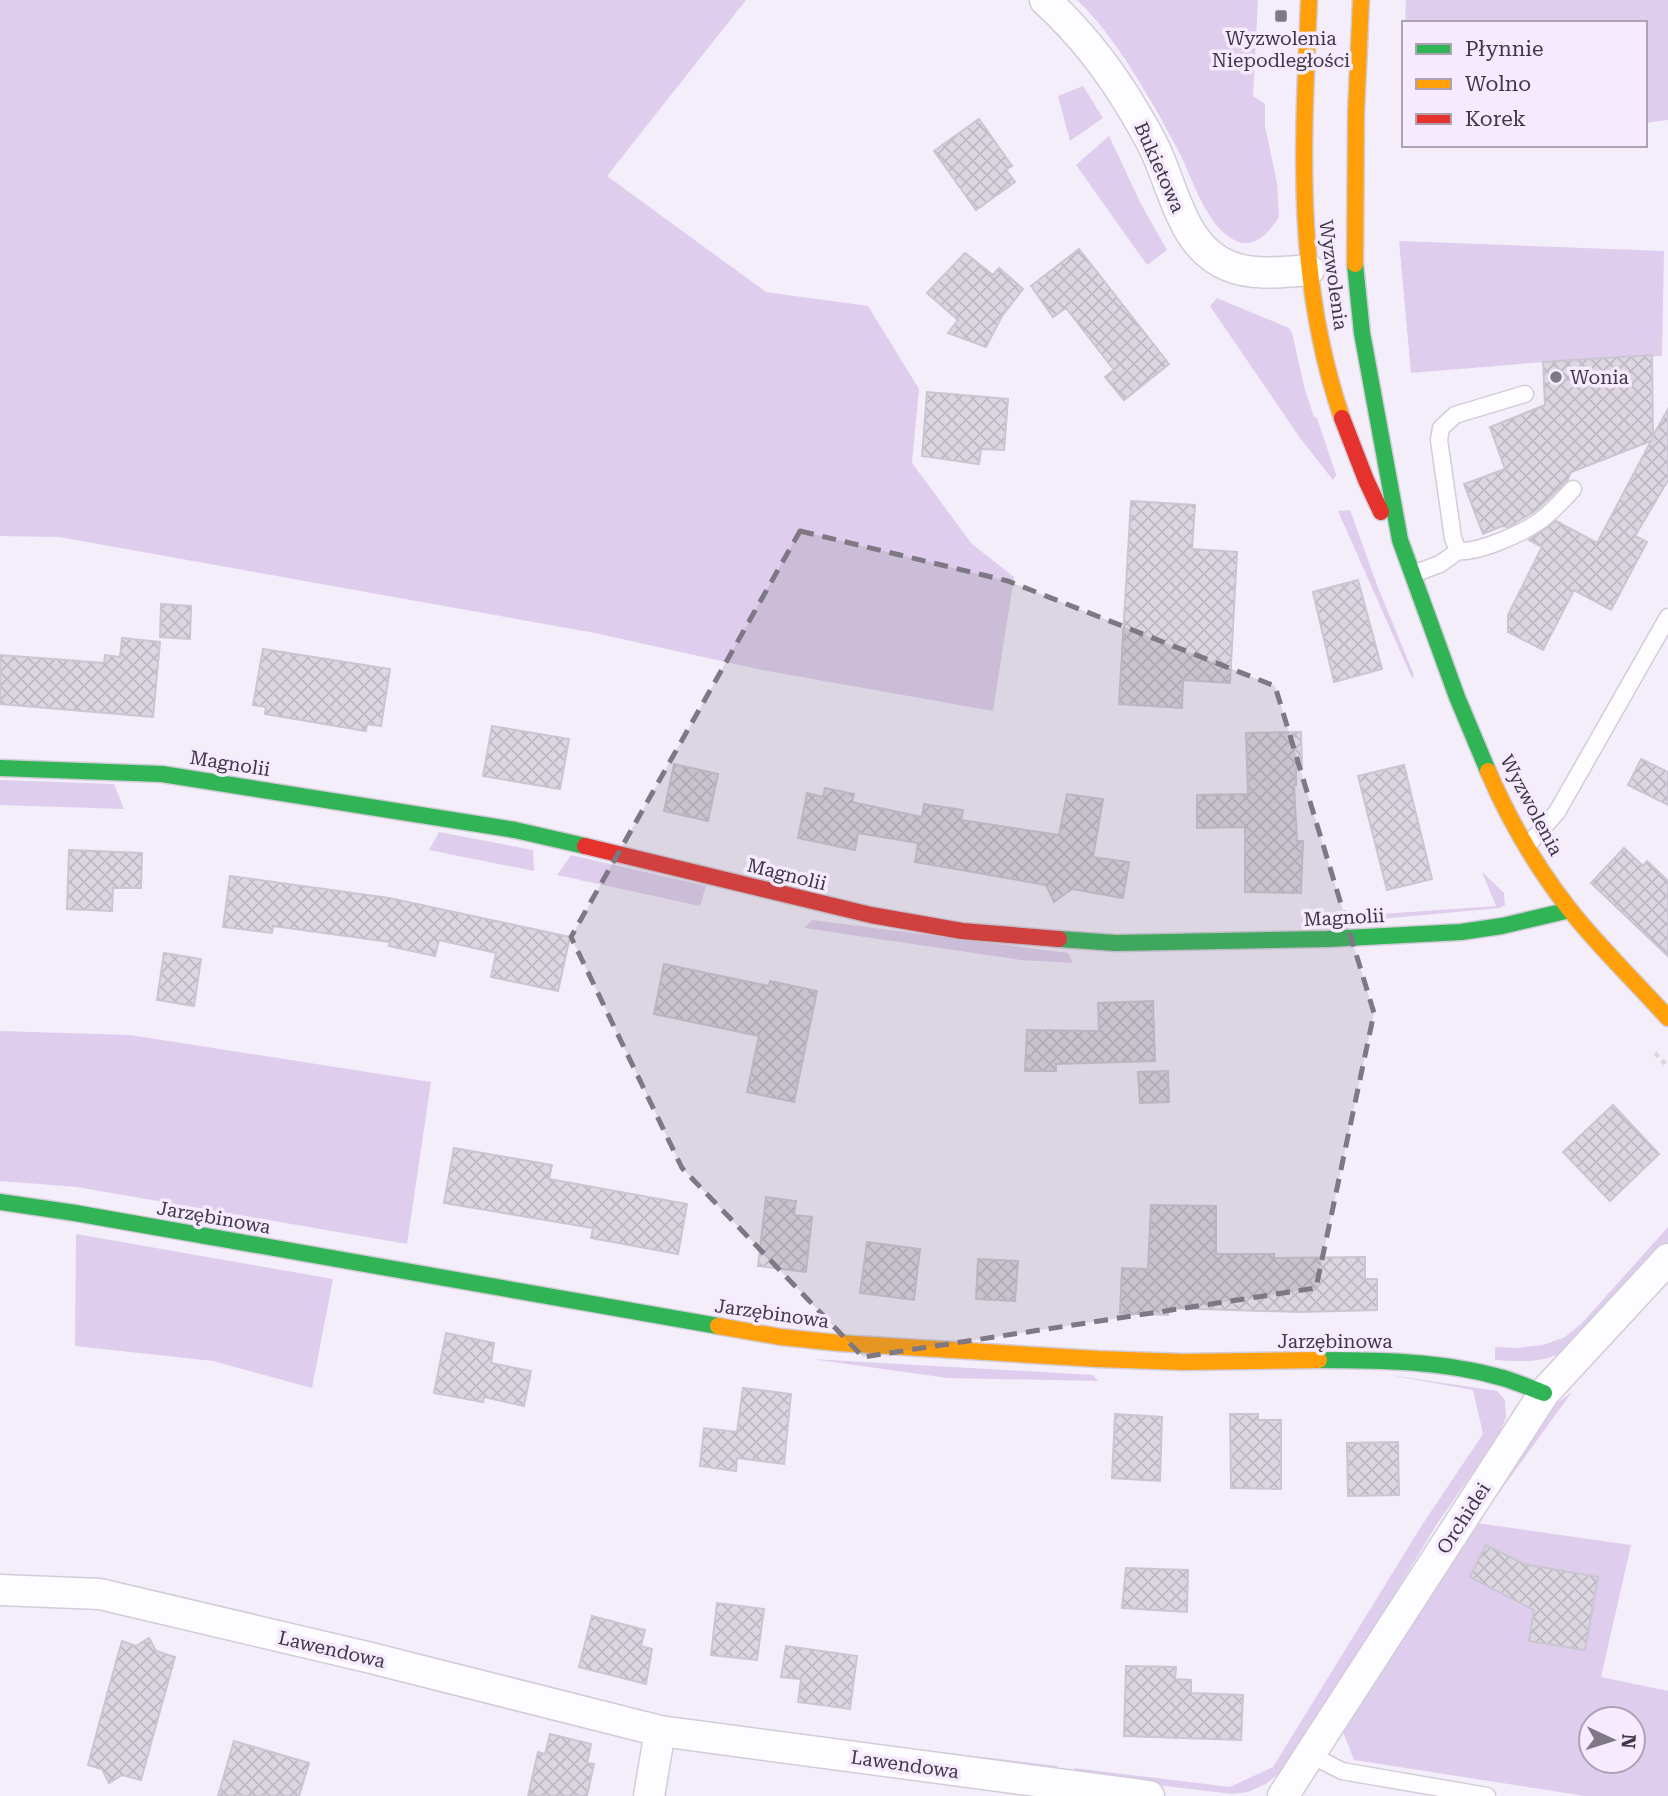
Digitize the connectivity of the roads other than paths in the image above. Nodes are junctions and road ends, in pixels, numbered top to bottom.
1 (1045, 0) edge
2 (1309, 0) edge
3 (1361, 0) edge
4 (1309, 270) junction
5 (1525, 394) dead end
6 (1573, 489) dead end
7 (1400, 540) junction
8 (1458, 551) junction
9 (1413, 574) junction
10 (1668, 617) edge
11 (0, 768) edge
12 (1527, 846) junction
13 (1570, 910) junction
14 (1668, 1018) edge
15 (0, 1202) edge
16 (1668, 1259) edge
17 (1544, 1393) junction
18 (0, 1590) edge
19 (660, 1731) junction
20 (1309, 1754) junction
21 (649, 1796) edge
22 (1149, 1796) edge
23 (1283, 1796) edge
24 (1487, 1796) edge

1 - 4 street, Bukietowa
2 - 4 street, Wyzwolenia
3 - 7 street, Wyzwolenia
4 - 7 street, Wyzwolenia
5 - 8 lane
6 - 8 lane
7 - 9 street, Wyzwolenia
8 - 9 lane
9 - 12 street, Wyzwolenia
10 - 12 lane
11 - 13 street, Magnolii
12 - 13 street, Wyzwolenia
13 - 14 street, Wyzwolenia
15 - 17 street, Jarzębinowa
16 - 17 street, Orchidei
17 - 20 street, Orchidei
18 - 19 street, Lawendowa
19 - 21 street
19 - 22 street, Lawendowa
20 - 23 street, Orchidei
20 - 24 lane

